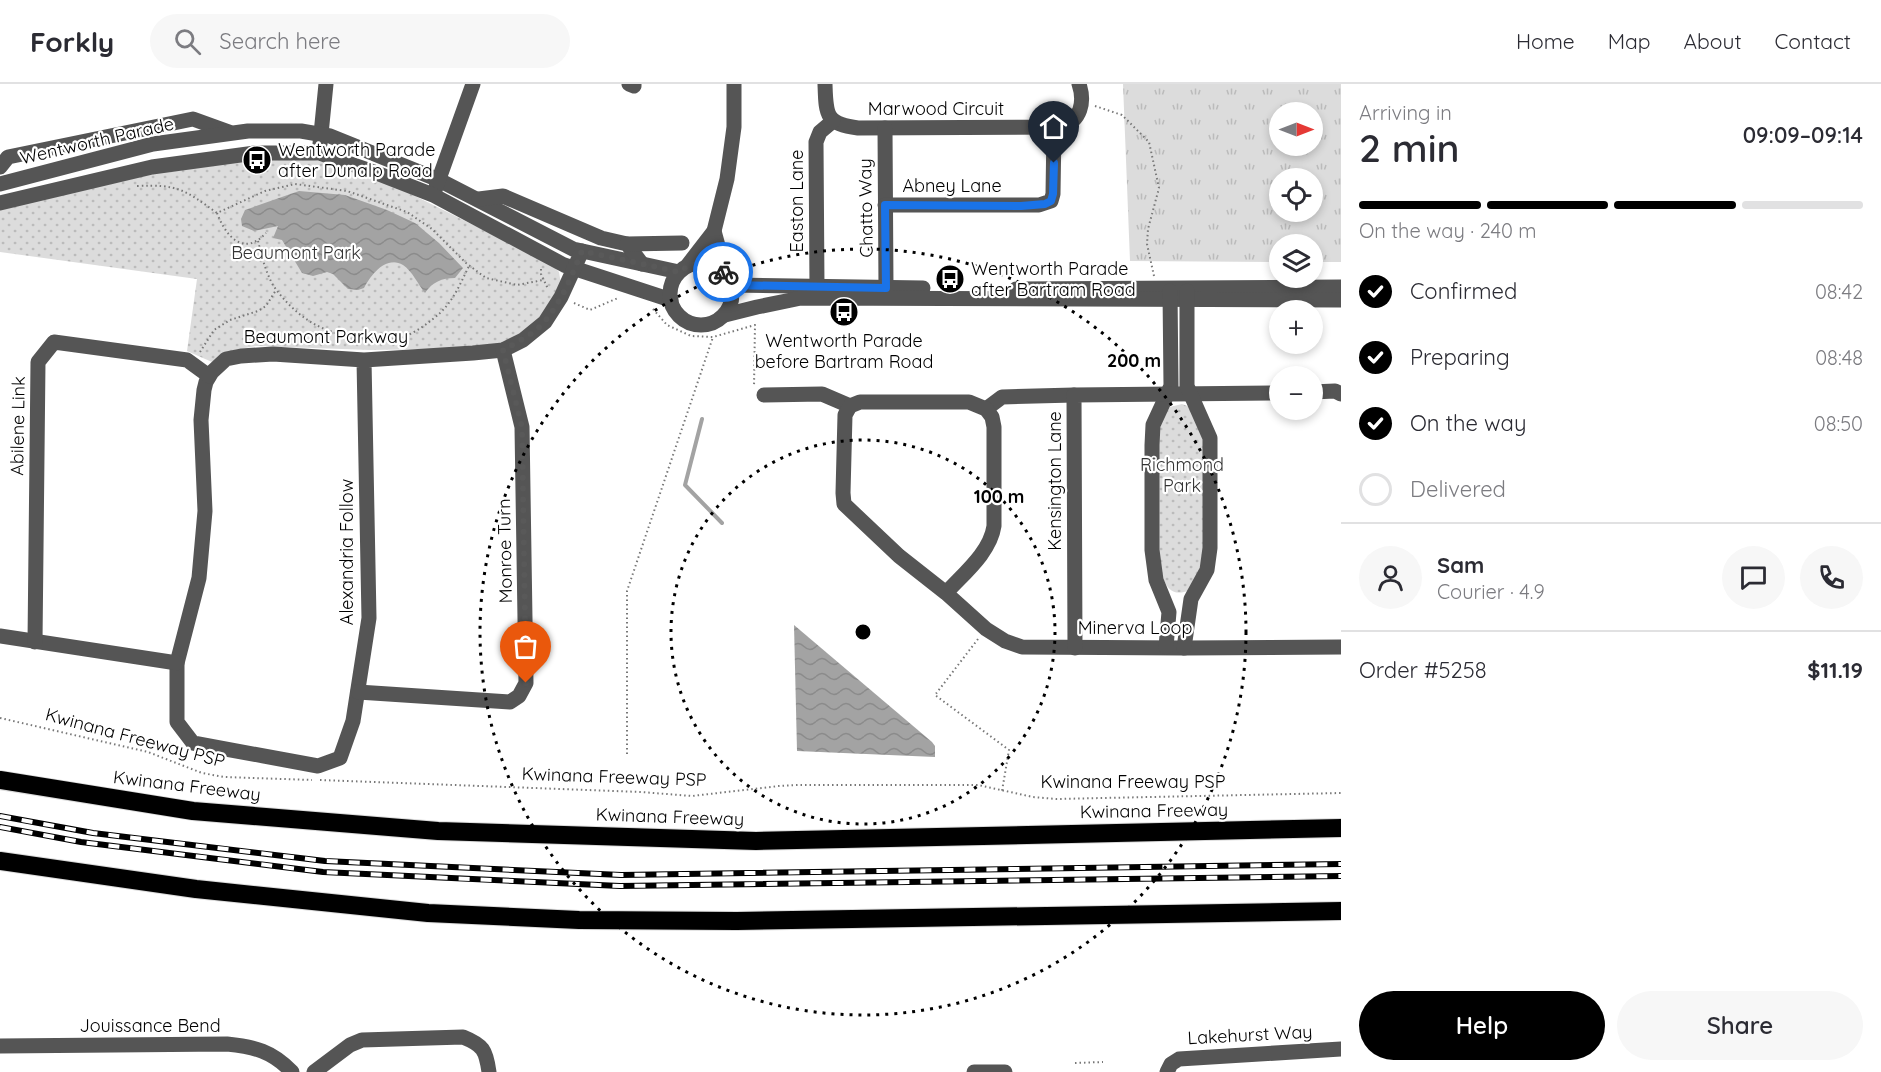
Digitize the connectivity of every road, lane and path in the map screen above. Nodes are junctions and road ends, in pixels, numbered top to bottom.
1 (326, 84) edge
2 (473, 84) edge
3 (629, 84) edge
4 (634, 84) edge
5 (734, 84) edge
6 (825, 84) edge
7 (1079, 84) edge
8 (1095, 106) dead end
9 (832, 121) junction
10 (885, 128) junction
11 (1054, 128) junction
12 (232, 133) junction
13 (322, 134) junction
14 (319, 153) junction
15 (0, 167) edge
16 (439, 180) junction
17 (0, 184) edge
18 (137, 186) dead end
19 (433, 195) junction
20 (479, 200) junction
21 (0, 203) edge
22 (885, 205) junction
23 (217, 213) junction
24 (714, 231) junction
25 (266, 233) dead end
26 (258, 241) junction
27 (682, 243) dead end
28 (627, 244) junction
29 (582, 251) junction
30 (546, 255) junction
31 (642, 264) junction
32 (469, 266) junction
33 (575, 268) junction
34 (683, 269) junction
35 (1154, 279) dead end
36 (543, 280) junction
37 (729, 280) junction
38 (817, 287) junction
39 (1341, 287) edge
40 (886, 288) junction
41 (276, 290) junction
42 (1178, 294) junction
43 (561, 297) junction
44 (622, 297) dead end
45 (670, 300) junction
46 (1341, 300) edge
47 (650, 304) dead end
48 (724, 315) junction
49 (713, 337) junction
50 (503, 350) junction
51 (364, 360) junction
52 (195, 364) junction
53 (209, 376) junction
54 (1323, 392) edge
55 (1269, 393) edge
56 (1168, 394) junction
57 (1341, 394) edge
58 (764, 395) joint
59 (1074, 395) junction
60 (1191, 395) junction
61 (850, 406) junction
62 (986, 409) junction
63 (946, 593) junction
64 (1164, 599) junction
65 (1191, 599) junction
66 (986, 629) junction
67 (0, 636) edge
68 (35, 642) junction
69 (1166, 647) junction
70 (1341, 647) edge
71 (1075, 648) junction
72 (1184, 648) junction
73 (177, 663) junction
74 (358, 692) junction
75 (0, 718) edge
76 (627, 754) dead end
77 (0, 780) edge
78 (1002, 791) junction
79 (1341, 793) edge
80 (1341, 828) edge
81 (0, 861) edge
82 (1341, 911) edge
83 (0, 1046) edge
84 (1341, 1049) edge
85 (1103, 1062) dead end
86 (1075, 1064) dead end
87 (292, 1072) edge
88 (314, 1072) edge
89 (489, 1072) edge
90 (974, 1072) edge
91 (1005, 1072) edge
92 (1167, 1072) edge

1 - 13 street
2 - 16 street
3 - 4 street
5 - 24 street
6 - 9 street
7 - 11 street
8 - 35 path
9 - 10 street, Marwood Circuit
9 - 38 street, Easton Lane
10 - 11 street, Marwood Circuit
10 - 22 street, Chatto Way
11 - 22 street, Abney Lane
12 - 13 street, Wentworth Parade
12 - 15 street
12 - 17 street, Wentworth Parade
13 - 14 street
13 - 16 street, Wentworth Parade
14 - 19 street, Wentworth Parade
14 - 21 street, Wentworth Parade
16 - 19 street
16 - 20 street, Wentworth Parade
18 - 23 path
19 - 30 street, Wentworth Parade
20 - 28 street
20 - 29 street, Wentworth Parade
22 - 40 street, Chatto Way
23 - 26 path
23 - 32 path
24 - 34 street
24 - 37 street
25 - 26 path
26 - 41 path
27 - 28 street
28 - 31 street
29 - 31 street, Wentworth Parade
29 - 33 street, Beaumont Parkway
30 - 33 street, Wentworth Parade
30 - 36 path
31 - 34 street, Wentworth Parade
32 - 36 path
32 - 41 path
33 - 43 street, Beaumont Parkway
33 - 45 street, Wentworth Parade
34 - 37 street, Wentworth Parade
34 - 45 street
36 - 43 path
37 - 38 street, Wentworth Parade
37 - 48 street
38 - 40 street, Wentworth Parade
39 - 42 street, Wentworth Parade
40 - 42 street, Wentworth Parade
41 - 52 path
42 - 46 street, Wentworth Parade
42 - 48 street, Wentworth Parade
42 - 56 street
42 - 60 street
43 - 44 path
43 - 50 street, Beaumont Parkway
45 - 48 street, Wentworth Parade
47 - 49 path
49 - 58 path
49 - 76 path
50 - 51 street, Beaumont Parkway
50 - 74 street, Monroe Turn
51 - 53 street, Beaumont Parkway
51 - 74 street, Alexandria Follow
52 - 53 street, Abilene Link
52 - 68 street, Abilene Link
53 - 73 street
54 - 57 street
55 - 60 street, Kensington Lane
56 - 59 street, Kensington Lane
56 - 60 street, Kensington Lane
56 - 64 street
58 - 61 street
59 - 62 street
59 - 71 street, Kensington Lane
60 - 65 street
61 - 62 street
61 - 63 street, Minerva Loop
62 - 63 street
63 - 66 street, Minerva Loop
64 - 65 street
64 - 69 street
65 - 72 street
66 - 71 street, Minerva Loop
66 - 78 path
67 - 68 street
68 - 73 street
69 - 71 street, Minerva Loop
69 - 72 street, Minerva Loop
70 - 72 street, Minerva Loop
73 - 74 street, Alexandria Follow
75 - 78 path, Kwinana Freeway PSP
77 - 80 highway, Kwinana Freeway
78 - 79 path, Kwinana Freeway PSP
81 - 82 highway
83 - 87 street, Jouissance Bend
84 - 92 street, Lakehurst Way
85 - 86 path
88 - 89 street
90 - 91 street

